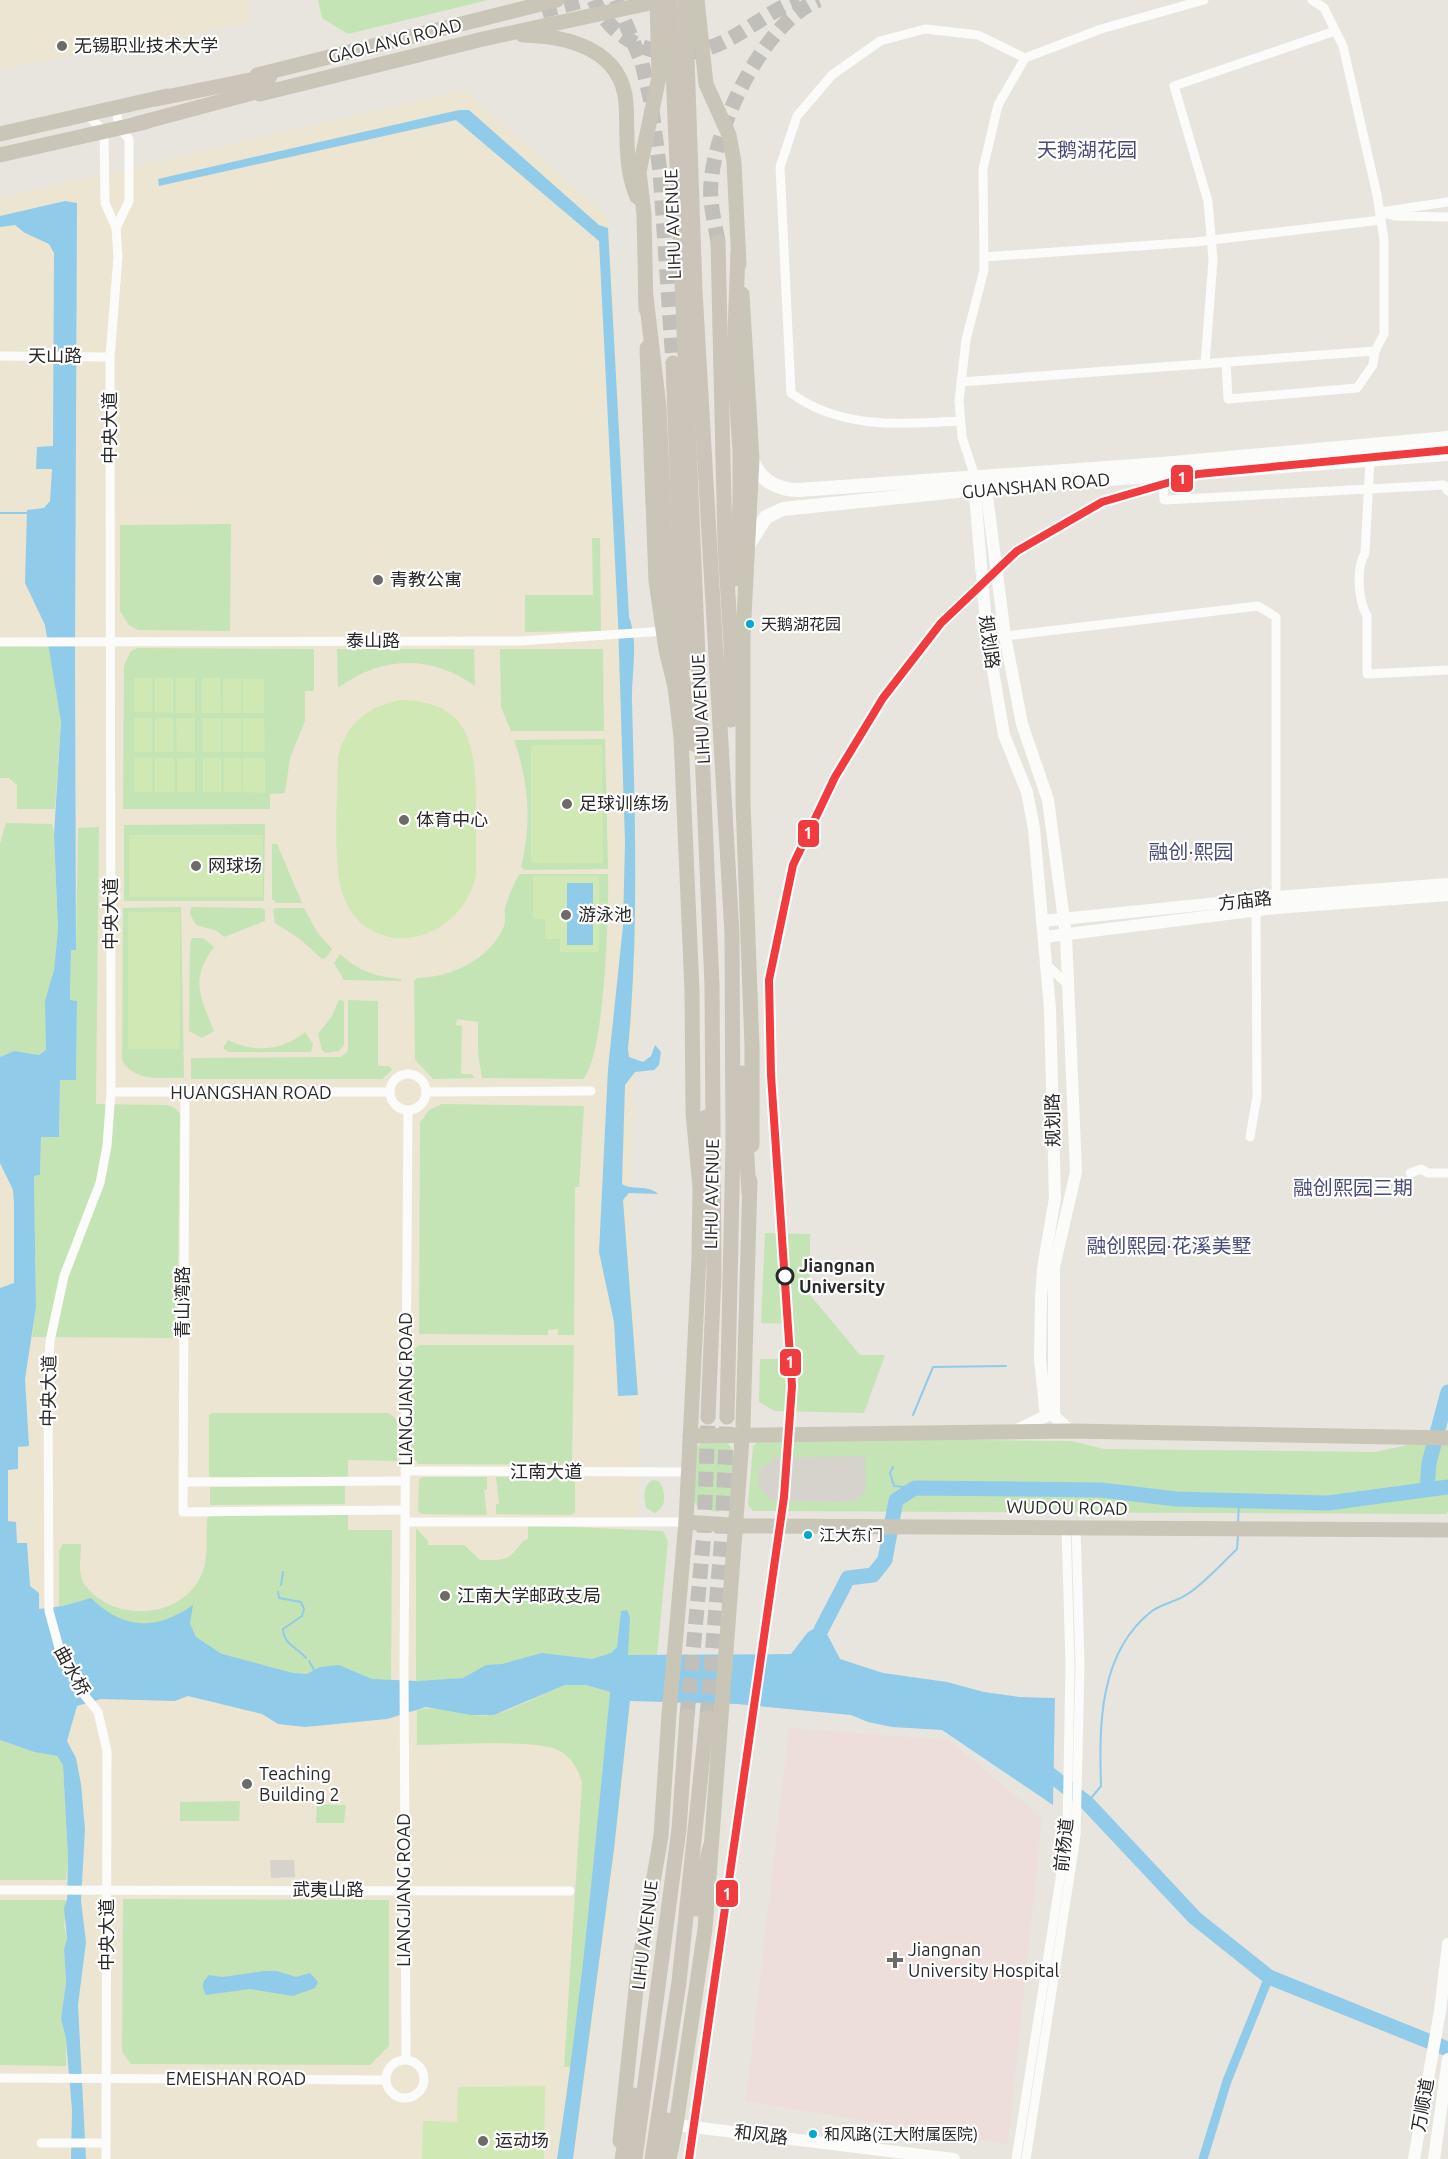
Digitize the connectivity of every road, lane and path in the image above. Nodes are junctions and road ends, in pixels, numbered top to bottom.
1 (528, 0) tunnel mouth
2 (557, 0) tunnel mouth
3 (662, 0) edge
4 (685, 0) edge
5 (697, 0) edge
6 (1204, 0) edge
7 (1312, 0) edge
8 (514, 10) junction
9 (1335, 31) junction
10 (483, 39) junction
11 (1025, 58) junction
12 (156, 99) junction
13 (116, 107) junction
14 (86, 114) junction
15 (136, 124) junction
16 (119, 128) junction
17 (104, 131) junction
18 (0, 134) edge
19 (0, 154) edge
20 (1448, 202) edge
21 (644, 214) junction
22 (1380, 216) junction
23 (1448, 217) edge
24 (117, 228) junction
25 (1211, 238) junction
26 (718, 242) tunnel mouth
27 (738, 252) junction
28 (984, 257) junction
29 (688, 290) junction
30 (646, 297) junction
31 (1375, 351) junction
32 (0, 356) edge
33 (110, 357) junction
34 (1226, 362) junction
35 (673, 363) tunnel mouth
36 (1205, 364) junction
37 (961, 382) junction
38 (960, 421) junction
39 (1448, 438) edge
40 (1448, 454) edge
41 (752, 459) junction
42 (1370, 460) junction
43 (1162, 470) junction
44 (978, 485) junction
45 (1369, 491) junction
46 (1448, 491) edge
47 (749, 544) junction
48 (664, 632) junction
49 (1005, 636) junction
50 (110, 640) junction
51 (0, 642) edge
52 (731, 645) junction
53 (1448, 670) edge
54 (692, 726) junction
55 (728, 825) junction
56 (1442, 890) edge
57 (1276, 903) junction
58 (1256, 911) junction
59 (1064, 919) junction
60 (1042, 921) junction
61 (732, 934) junction
62 (1065, 935) junction
63 (1044, 937) junction
64 (710, 960) junction
65 (1046, 964) junction
66 (712, 985) junction
67 (1068, 985) junction
68 (591, 1091) dead end
69 (111, 1092) junction
70 (390, 1092) junction
71 (426, 1092) junction
72 (185, 1093) junction
73 (408, 1110) junction
74 (1250, 1137) dead end
75 (1410, 1173) dead end
76 (1443, 1173) edge
77 (700, 1187) junction
78 (749, 1193) junction
79 (708, 1417) tunnel mouth
80 (727, 1417) tunnel mouth
81 (1070, 1431) junction
82 (1014, 1432) junction
83 (742, 1435) junction
84 (690, 1436) junction
85 (1448, 1438) edge
86 (405, 1471) junction
87 (687, 1472) junction
88 (405, 1481) junction
89 (183, 1482) junction
90 (405, 1510) junction
91 (405, 1522) junction
92 (686, 1522) junction
93 (736, 1525) junction
94 (1071, 1527) junction
95 (1448, 1530) edge
96 (49, 1591) joint
97 (98, 1712) joint
98 (687, 1716) tunnel mouth
99 (714, 1718) junction
100 (1072, 1835) junction
101 (710, 1847) junction
102 (0, 1890) edge
103 (107, 1890) junction
104 (404, 1890) junction
105 (570, 1891) dead end
106 (667, 1928) junction
107 (1448, 1944) edge
108 (679, 1982) junction
109 (673, 2017) junction
110 (406, 2059) junction
111 (1448, 2060) edge
112 (0, 2078) edge
113 (107, 2078) junction
114 (386, 2080) junction
115 (676, 2128) junction
116 (41, 2143) dead end
117 (106, 2143) junction
118 (106, 2159) edge
119 (620, 2159) edge
120 (635, 2159) edge
121 (652, 2159) edge
122 (664, 2159) edge
123 (669, 2159) edge
124 (905, 2159) edge
125 (954, 2159) edge
126 (1016, 2159) edge
127 (1026, 2159) edge
128 (1414, 2159) edge
129 (1434, 2159) edge

1 - 8 main road
2 - 8 main road, GAOLANG ROAD
3 - 10 main road, GAOLANG ROAD
3 - 21 main road
3 - 29 highway, LIHU AVENUE
4 - 29 highway, LIHU AVENUE
5 - 27 main road
6 - 11 street
7 - 9 street
8 - 12 main road, GAOLANG ROAD
9 - 22 street
9 - 25 street
10 - 15 main road, GAOLANG ROAD
10 - 21 main road
11 - 28 street
11 - 38 street
12 - 13 main road, GAOLANG ROAD
12 - 15 highway, GAOLANG ROAD
13 - 14 main road, GAOLANG ROAD
13 - 16 street
14 - 17 street
14 - 18 main road, GAOLANG ROAD
15 - 16 main road, GAOLANG ROAD
16 - 17 main road, GAOLANG ROAD
16 - 24 street
17 - 19 main road, GAOLANG ROAD
17 - 24 street
20 - 22 street
21 - 30 main road
22 - 23 street
22 - 25 street
22 - 31 street
24 - 33 street, 中央大道
25 - 28 street
25 - 36 street
26 - 52 highway
27 - 41 main road
27 - 52 highway
28 - 37 street
29 - 55 highway, LIHU AVENUE
29 - 64 highway, LIHU AVENUE
30 - 48 main road
30 - 54 highway
31 - 34 street
31 - 34 street
32 - 33 street, 天山路
33 - 50 street, 中央大道
34 - 36 street
35 - 54 highway
36 - 37 street
37 - 38 street
38 - 44 street
39 - 43 main road, GUANSHAN ROAD
40 - 42 main road, GUANSHAN ROAD
41 - 44 main road, GUANSHAN ROAD
41 - 47 main road
42 - 43 main road, GUANSHAN ROAD
42 - 45 street
43 - 44 main road, GUANSHAN ROAD
43 - 45 street
44 - 47 main road, GUANSHAN ROAD
44 - 49 street, 规划路
44 - 60 street, 规划路
45 - 46 street
45 - 53 street
47 - 78 main road
48 - 50 street, 泰山路
48 - 77 main road
49 - 57 street
49 - 59 street, 规划路
50 - 51 street, 泰山路
50 - 69 street, 中央大道
52 - 55 highway
54 - 64 highway
55 - 61 highway, LIHU AVENUE
56 - 57 street, 方庙路
57 - 58 street, 方庙路
57 - 59 street, 方庙路
58 - 62 street, 方庙路
58 - 74 street
59 - 60 street, 方庙路
59 - 62 street, 规划路
60 - 63 street, 规划路
61 - 78 highway
61 - 80 highway, LIHU AVENUE
62 - 63 street, 方庙路
62 - 67 street, 规划路
63 - 65 street, 规划路
64 - 66 highway, LIHU AVENUE
65 - 67 street
65 - 82 street, 规划路
66 - 77 highway
66 - 79 highway, LIHU AVENUE
67 - 81 street, 规划路
68 - 71 street
69 - 72 street, HUANGSHAN ROAD
69 - 96 street, 中央大道
70 - 71 street
70 - 72 street, HUANGSHAN ROAD
70 - 73 street
71 - 73 street
72 - 89 street, 青山湾路
73 - 86 street, LIANGJIANG ROAD
75 - 76 street
77 - 84 main road
78 - 83 main road
81 - 82 main road
81 - 85 main road
82 - 83 main road
83 - 84 main road
83 - 93 main road
84 - 87 main road
86 - 87 street, 江南大道
86 - 88 street, LIANGJIANG ROAD
87 - 92 main road
88 - 89 street
88 - 90 street, LIANGJIANG ROAD
89 - 90 street, 青山湾路
90 - 91 street, LIANGJIANG ROAD
91 - 92 street
91 - 104 street, LIANGJIANG ROAD
92 - 93 main road, WUDOU ROAD
92 - 119 main road
93 - 94 main road, WUDOU ROAD
93 - 99 main road
94 - 95 main road, WUDOU ROAD
94 - 100 street, 前杨道
96 - 97 street, 曲水桥
97 - 103 street, 中央大道
98 - 106 highway, LIHU AVENUE
99 - 101 main road
99 - 108 highway
100 - 126 street, 前杨道
100 - 127 street, 前杨道
101 - 108 highway
101 - 115 main road
102 - 103 street, 武夷山路
103 - 104 street, 武夷山路
103 - 113 street, 中央大道
104 - 105 street, 武夷山路
104 - 110 street, LIANGJIANG ROAD
106 - 119 highway
106 - 120 highway, LIHU AVENUE
107 - 128 street, 万顺道
108 - 109 highway
109 - 121 highway
109 - 122 highway
110 - 114 street
110 - 114 street
111 - 129 street, 万顺道
112 - 113 street, EMEISHAN ROAD
113 - 114 street, EMEISHAN ROAD
113 - 117 street, 中央大道
115 - 123 main road
115 - 124 street, 和风路
115 - 125 street, 和风路
116 - 117 street
117 - 118 street, 中央大道

